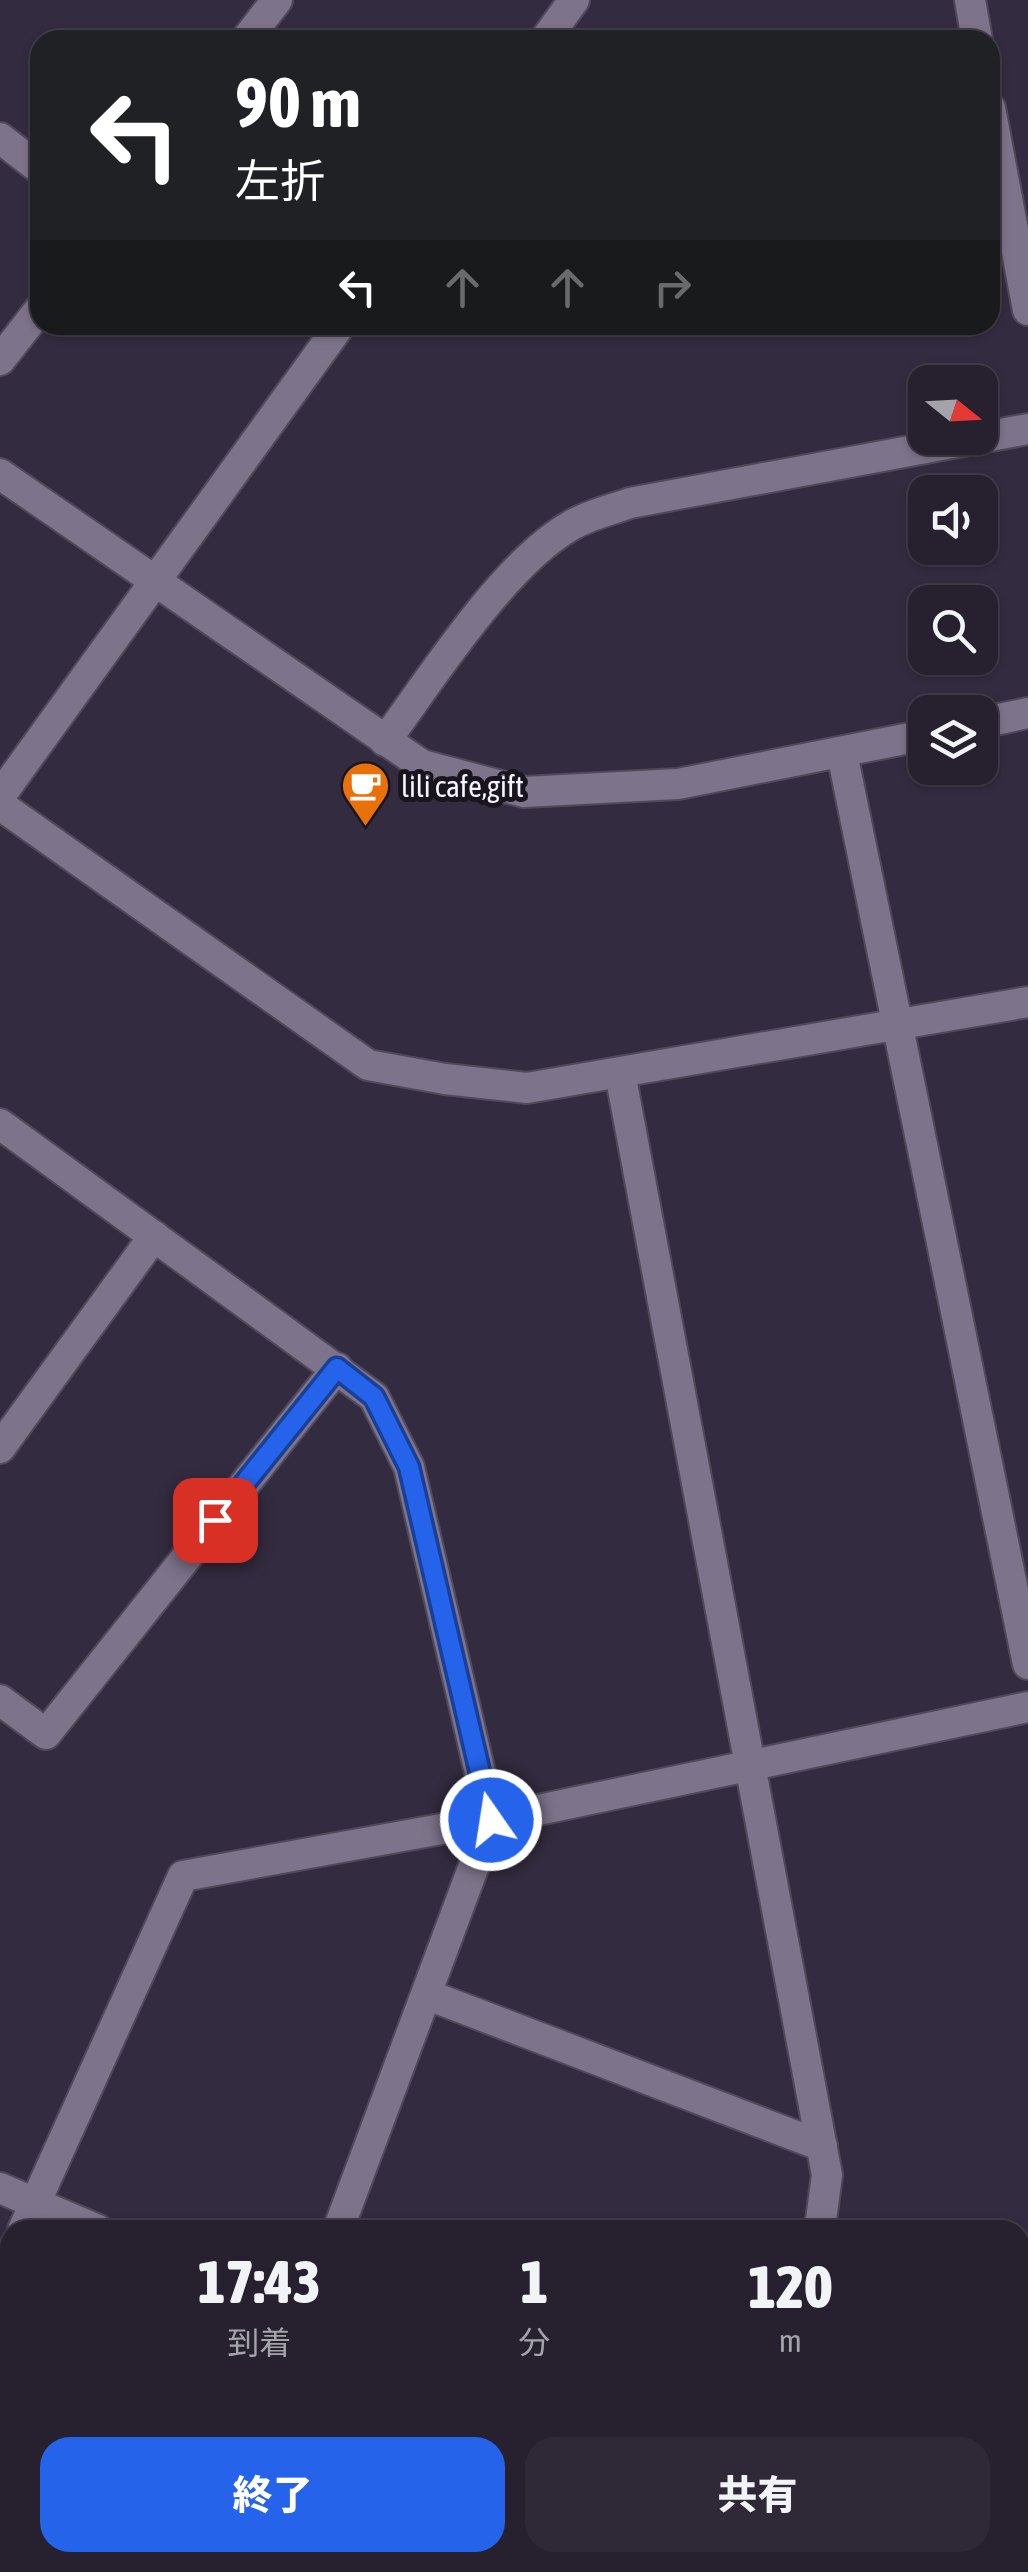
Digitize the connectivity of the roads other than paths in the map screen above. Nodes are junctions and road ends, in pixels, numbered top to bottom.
1 (277, 0) edge
2 (574, 0) edge
3 (970, 0) edge
4 (254, 30) edge
5 (553, 30) edge
6 (975, 30) edge
7 (0, 138) edge
8 (30, 161) edge
9 (1000, 186) edge
10 (1028, 310) edge
11 (30, 322) edge
12 (333, 335) edge
13 (0, 360) edge
14 (1028, 430) edge
15 (0, 474) edge
16 (154, 582) junction
17 (1028, 713) edge
18 (998, 720) edge
19 (908, 739) edge
20 (385, 742) junction
21 (842, 753) junction
22 (0, 796) edge
23 (0, 804) edge
24 (1028, 1002) edge
25 (898, 1026) junction
26 (620, 1073) junction
27 (0, 1124) edge
28 (154, 1236) junction
29 (337, 1368) junction
30 (0, 1448) edge
31 (1028, 1664) edge
32 (0, 1700) edge
33 (1028, 1706) edge
34 (750, 1765) junction
35 (491, 1820) junction
36 (428, 1996) junction
37 (822, 2146) junction
38 (0, 2188) edge
39 (29, 2216) edge
40 (342, 2220) edge
41 (821, 2220) edge

1 - 4 street
2 - 5 street
3 - 6 street
7 - 8 street
9 - 10 street
11 - 13 street
12 - 16 street
14 - 20 street
15 - 16 street
16 - 20 street
16 - 22 street
17 - 18 street
19 - 21 street
20 - 21 street
21 - 25 street
23 - 26 street
24 - 25 street
25 - 26 street
25 - 31 street
26 - 34 street
27 - 28 street
28 - 29 street
28 - 30 street
29 - 32 street
29 - 35 street
33 - 34 street
34 - 35 street
34 - 37 street
35 - 36 street
35 - 39 street
36 - 37 street
36 - 40 street
37 - 41 street
38 - 39 street

